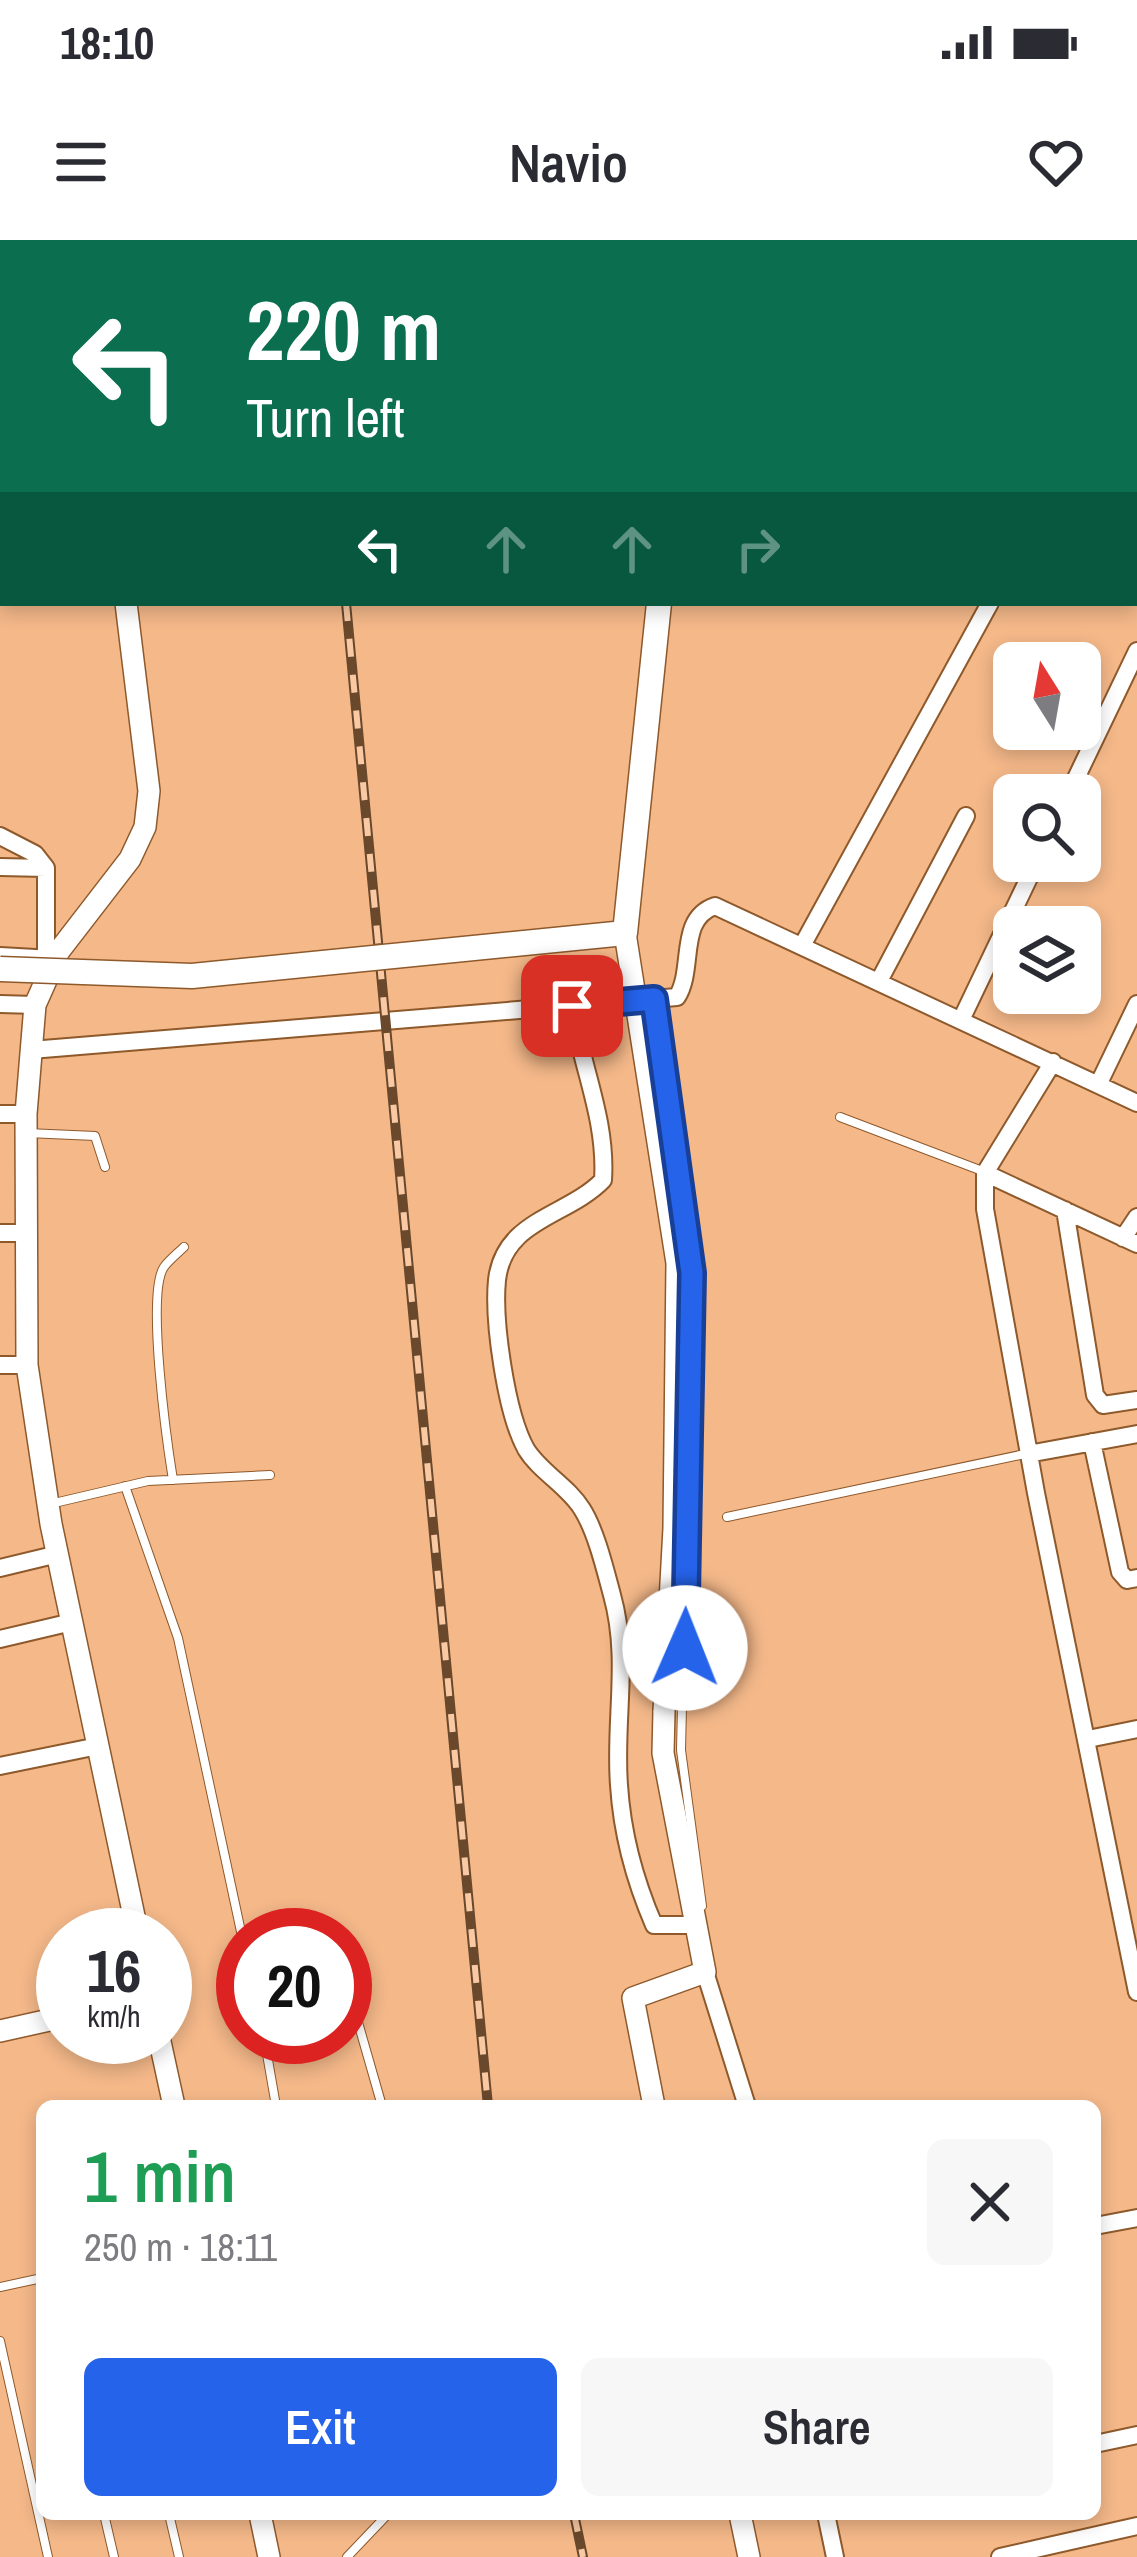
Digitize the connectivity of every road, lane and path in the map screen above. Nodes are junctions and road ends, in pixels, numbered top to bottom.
1 (126, 606) edge
2 (658, 606) edge
3 (988, 606) edge
4 (1137, 650) edge
5 (1078, 774) edge
6 (966, 816) dead end
7 (0, 836) edge
8 (0, 867) edge
9 (46, 868) junction
10 (1027, 882) edge
11 (626, 933) junction
12 (802, 944) junction
13 (0, 956) edge
14 (51, 959) junction
15 (0, 969) edge
16 (879, 981) junction
17 (654, 999) junction
18 (0, 1004) edge
19 (1137, 1004) edge
20 (35, 1005) junction
21 (572, 1006) junction
22 (961, 1020) junction
23 (31, 1050) junction
24 (1053, 1062) junction
25 (1099, 1083) junction
26 (1137, 1103) edge
27 (0, 1114) edge
28 (840, 1117) dead end
29 (26, 1123) junction
30 (105, 1167) dead end
31 (985, 1173) junction
32 (1065, 1210) junction
33 (1137, 1217) edge
34 (26, 1233) junction
35 (0, 1234) edge
36 (1130, 1241) edge
37 (184, 1247) dead end
38 (0, 1364) edge
39 (27, 1365) junction
40 (1137, 1400) edge
41 (1137, 1434) edge
42 (1092, 1442) junction
43 (1028, 1454) junction
44 (270, 1475) dead end
45 (172, 1480) junction
46 (125, 1486) junction
47 (48, 1504) junction
48 (727, 1516) dead end
49 (58, 1554) junction
50 (0, 1568) edge
51 (1137, 1578) edge
52 (72, 1622) junction
53 (0, 1639) edge
54 (1137, 1729) edge
55 (1088, 1739) junction
56 (98, 1746) junction
57 (0, 1766) edge
58 (132, 1908) edge
59 (236, 1908) edge
60 (692, 1925) junction
61 (705, 1972) junction
62 (1137, 1991) edge
63 (36, 2024) edge
64 (0, 2031) edge
65 (165, 2064) edge
66 (269, 2064) edge
67 (370, 2064) edge
68 (173, 2100) edge
69 (275, 2100) edge
70 (380, 2100) edge
71 (653, 2100) edge
72 (745, 2100) edge
73 (1137, 2218) edge
74 (1101, 2225) edge
75 (36, 2279) edge
76 (0, 2287) edge
77 (0, 2341) edge
78 (1137, 2435) edge
79 (1101, 2443) edge
80 (36, 2478) edge
81 (31, 2479) junction
82 (36, 2502) edge
83 (40, 2520) edge
84 (105, 2520) edge
85 (170, 2520) edge
86 (261, 2520) edge
87 (382, 2520) edge
88 (741, 2520) edge
89 (827, 2520) edge
90 (1137, 2526) edge
91 (48, 2557) edge
92 (114, 2557) edge
93 (179, 2557) edge
94 (269, 2557) edge
95 (347, 2557) edge
96 (749, 2557) edge
97 (835, 2557) edge
98 (1000, 2557) edge

1 - 14 street
2 - 11 main road, bridge
3 - 12 street
4 - 5 street
6 - 16 street
7 - 9 street
8 - 9 street
9 - 14 street
10 - 22 street
11 - 15 main road, bridge
11 - 60 street, bridge
12 - 16 street
12 - 17 street
13 - 14 street
14 - 20 street
16 - 22 street
17 - 21 street
17 - 60 lane
18 - 20 street
19 - 25 street
20 - 23 street
21 - 23 street
21 - 60 street
22 - 24 street
23 - 29 street
24 - 25 street
24 - 31 street
25 - 26 street
27 - 29 street
28 - 31 lane
29 - 30 lane
29 - 34 street
31 - 32 street
31 - 43 street
32 - 36 street
32 - 40 street
33 - 36 street
34 - 35 street
34 - 39 street
37 - 45 lane
38 - 39 street
39 - 47 street
41 - 42 street
42 - 43 street
42 - 51 street
43 - 48 lane
43 - 55 street
44 - 45 lane
45 - 46 lane
46 - 47 lane
46 - 59 lane
47 - 49 street
49 - 50 street
49 - 52 street
52 - 53 street
52 - 56 street
54 - 55 street
55 - 62 street
56 - 57 street
56 - 58 street
60 - 61 street
61 - 71 street
61 - 72 street
63 - 64 street
65 - 68 street
66 - 69 lane
67 - 70 lane
73 - 74 street
75 - 76 lane
77 - 81 lane
78 - 79 street
80 - 81 lane
81 - 82 lane
83 - 91 lane
84 - 92 lane
85 - 93 lane
86 - 94 street
87 - 95 lane
88 - 96 street
89 - 97 street
90 - 98 street

